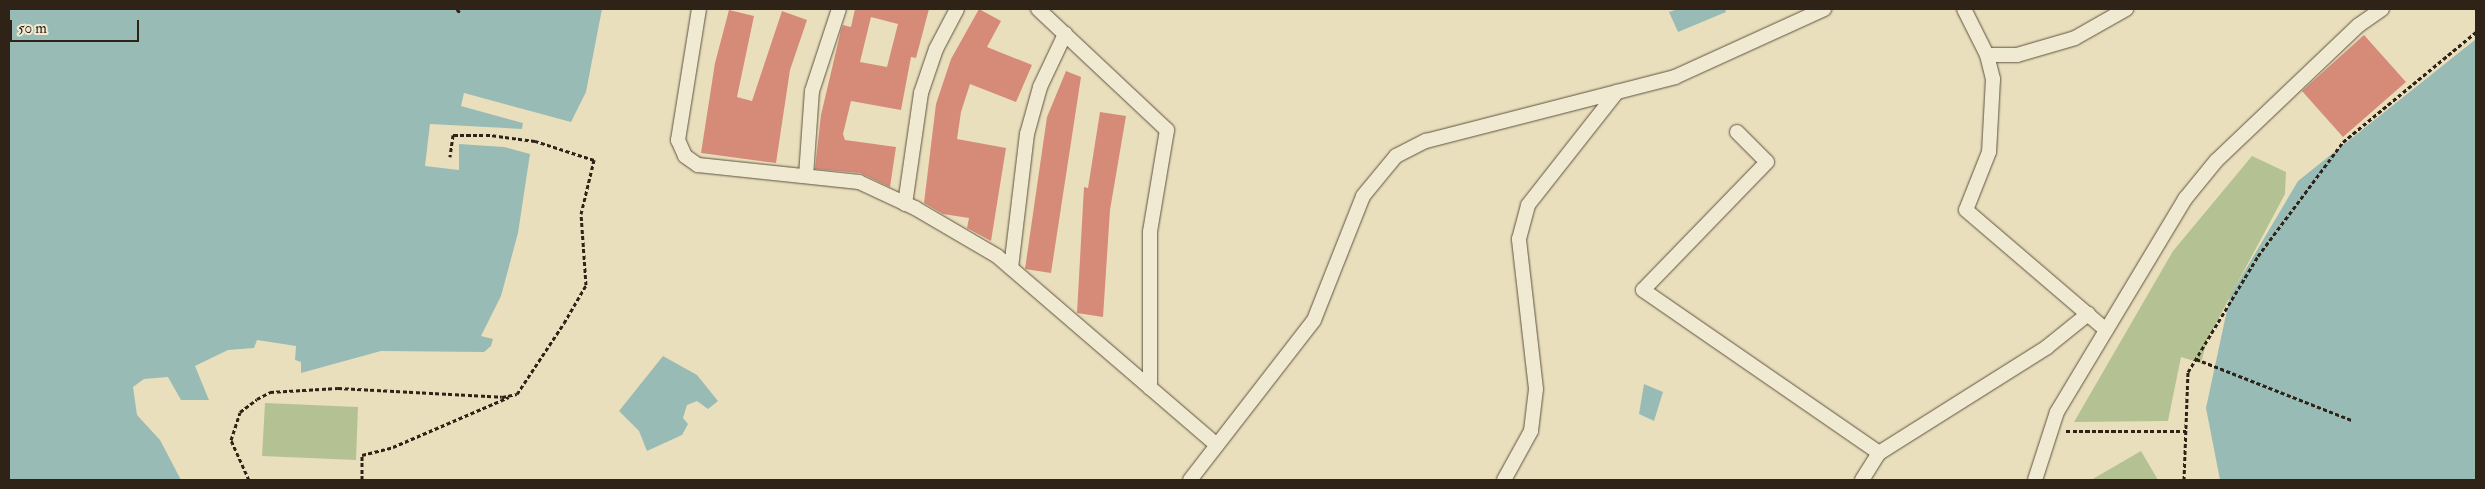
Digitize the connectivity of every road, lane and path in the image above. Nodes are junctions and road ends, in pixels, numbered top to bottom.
1 (457, 9) edge
2 (699, 9) edge
3 (839, 9) edge
4 (957, 9) edge
5 (1038, 9) edge
6 (1824, 9) edge
7 (1964, 9) edge
8 (2126, 9) edge
9 (2382, 9) edge
10 (460, 13) dead end
11 (2476, 32) edge
12 (1065, 34) junction
13 (1987, 55) junction
14 (1617, 92) junction
15 (1738, 132) dead end
16 (450, 157) dead end
17 (806, 176) junction
18 (905, 204) junction
19 (1011, 268) junction
20 (2088, 314) junction
21 (2106, 330) junction
22 (2196, 359) junction
23 (1150, 388) junction
24 (517, 394) junction
25 (2352, 420) dead end
26 (2051, 431) junction
27 (2186, 431) junction
28 (1217, 445) junction
29 (1879, 453) junction
30 (250, 480) edge
31 (362, 480) edge
32 (1190, 480) edge
33 (1504, 480) edge
34 (1862, 480) edge
35 (2035, 480) edge
36 (2184, 480) edge

1 - 10 path
2 - 17 street
3 - 17 street
4 - 18 street
5 - 12 street
6 - 14 street
7 - 13 street
8 - 13 street
9 - 21 street
11 - 22 path
12 - 19 street
12 - 23 street
13 - 20 street
14 - 28 street
14 - 33 street
15 - 29 street
16 - 24 path
17 - 18 street
18 - 19 street
19 - 23 street
20 - 21 street
20 - 29 street
21 - 26 street
22 - 25 path
22 - 27 path
23 - 28 street
24 - 30 path
24 - 31 path
26 - 27 path
26 - 35 street
27 - 36 path
28 - 32 street
29 - 34 street

